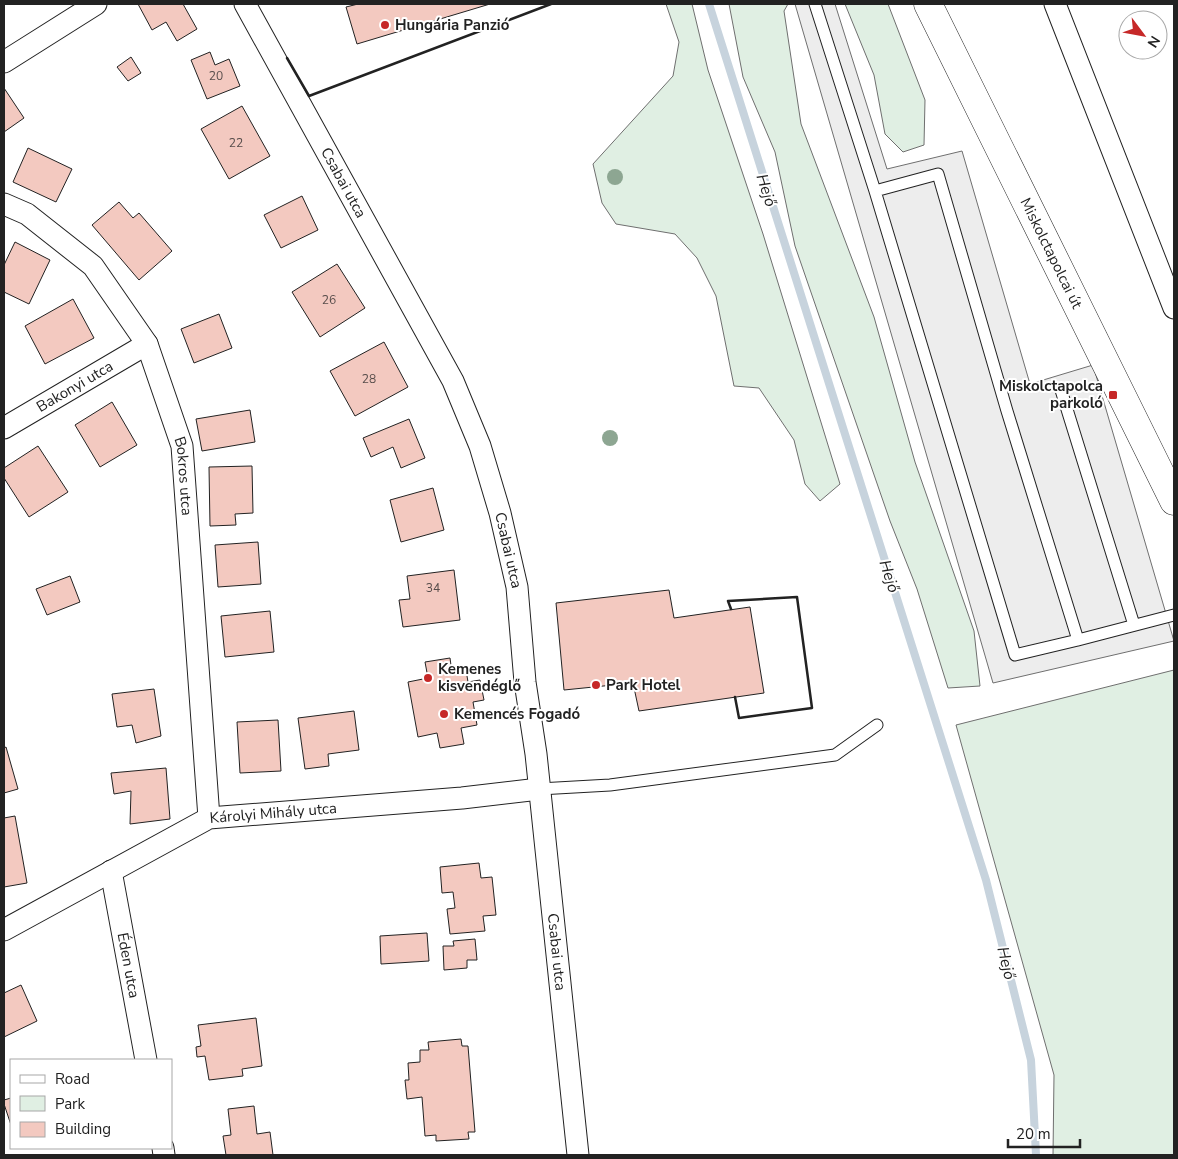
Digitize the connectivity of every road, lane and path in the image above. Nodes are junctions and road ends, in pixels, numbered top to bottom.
1 (96, 4) edge
2 (245, 4) edge
3 (815, 4) edge
4 (928, 4) edge
5 (1055, 4) edge
6 (4, 62) edge
7 (876, 191) junction
8 (4, 204) edge
9 (1174, 308) edge
10 (147, 344) junction
11 (1061, 390) dead end
12 (4, 428) edge
13 (1171, 484) edge
14 (1174, 615) edge
15 (1134, 625) junction
16 (1078, 640) junction
17 (876, 724) dead end
18 (539, 789) junction
19 (209, 818) junction
20 (111, 871) junction
21 (4, 930) edge
22 (146, 1059) edge
23 (578, 1155) edge

1 - 6 street
2 - 18 street, Csabai utca
3 - 7 lane
4 - 13 street, Miskolctapolcai út
5 - 9 street
7 - 16 lane
7 - 16 lane
8 - 10 street, Bokros utca
10 - 12 street, Bakonyi utca
10 - 19 street, Bokros utca
11 - 15 lane
14 - 15 lane
15 - 16 lane
17 - 18 lane
18 - 19 street, Károlyi Mihály utca
18 - 23 street, Csabai utca
19 - 20 street, Károlyi Mihály utca
20 - 21 street, Károlyi Mihály utca
20 - 22 street, Éden utca

